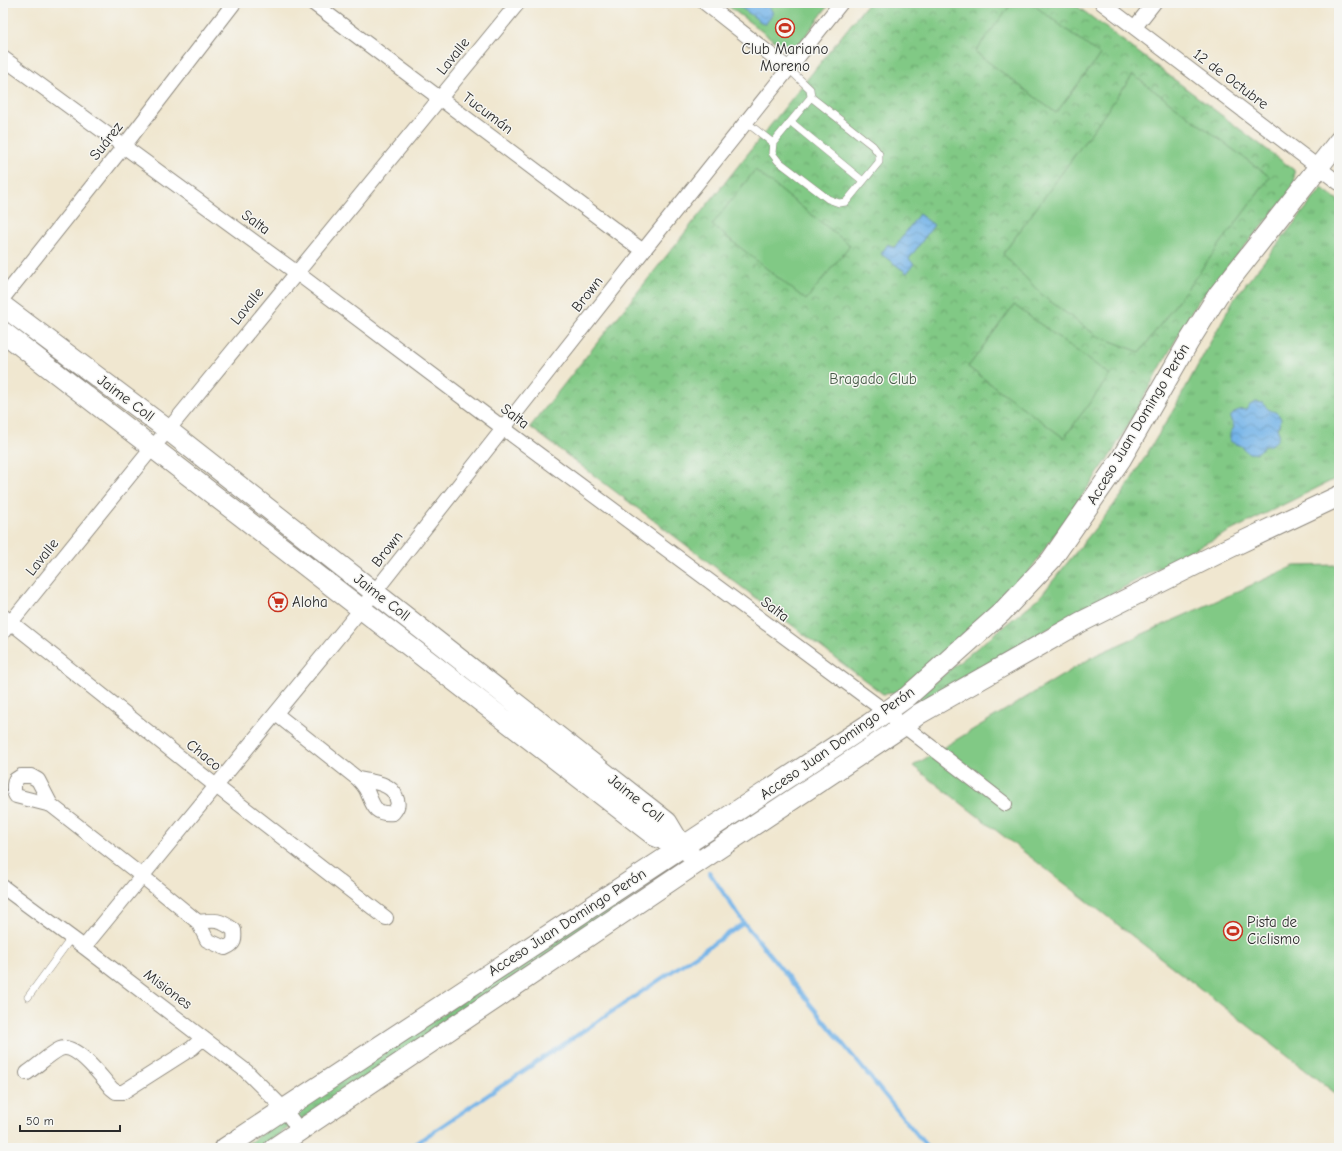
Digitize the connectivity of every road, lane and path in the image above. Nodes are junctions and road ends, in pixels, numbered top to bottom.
1 (234, 3) edge
2 (313, 3) edge
3 (518, 3) edge
4 (705, 3) edge
5 (841, 3) edge
6 (1102, 3) edge
7 (1154, 3) edge
8 (1135, 28) junction
9 (3, 58) edge
10 (789, 69) junction
11 (811, 97) junction
12 (440, 99) junction
13 (746, 122) junction
14 (791, 122) junction
15 (1339, 141) edge
16 (773, 143) junction
17 (124, 146) junction
18 (1317, 167) junction
19 (863, 181) junction
20 (1339, 183) edge
21 (643, 251) junction
22 (297, 273) junction
23 (3, 298) edge
24 (3, 306) edge
25 (3, 332) edge
26 (503, 428) junction
27 (168, 430) junction
28 (153, 447) junction
29 (1339, 496) edge
30 (375, 592) junction
31 (362, 608) junction
32 (6, 624) edge
33 (886, 712) junction
34 (276, 714) junction
35 (903, 726) junction
36 (358, 779) dead end
37 (216, 786) junction
38 (1006, 804) dead end
39 (51, 805) dead end
40 (682, 847) junction
41 (700, 861) junction
42 (142, 876) junction
43 (3, 887) edge
44 (386, 918) dead end
45 (198, 922) dead end
46 (72, 937) junction
47 (84, 946) junction
48 (28, 997) dead end
49 (203, 1038) junction
50 (28, 1073) dead end
51 (284, 1109) junction
52 (300, 1131) junction
53 (225, 1148) edge
54 (274, 1148) edge

1 - 17 street, Suárez
2 - 12 street, Tucumán
3 - 12 street, Lavalle
4 - 10 street
5 - 10 street, Brown
6 - 8 street, 12 de Octubre
7 - 8 street
8 - 18 street, 12 de Octubre
9 - 17 street, Salta
10 - 11 lane
10 - 13 street, Brown
11 - 14 lane
11 - 19 lane
12 - 21 street, Tucumán
12 - 22 street, Lavalle
13 - 16 lane
13 - 21 street, Brown
14 - 16 lane
14 - 19 lane
15 - 18 main road, Acceso Juan Domingo Perón
16 - 19 lane
17 - 22 street, Salta
17 - 23 street, Suárez
18 - 20 street, 12 de Octubre
18 - 33 main road, Acceso Juan Domingo Perón
21 - 26 street, Brown
22 - 26 street, Salta
22 - 27 street, Lavalle
24 - 27 main road, Jaime Coll
25 - 28 main road, Jaime Coll
26 - 30 street, Brown
26 - 33 street, Salta
27 - 28 street, Lavalle
27 - 30 main road, Jaime Coll
28 - 31 main road, Jaime Coll
28 - 32 street, Lavalle
29 - 35 main road, Acceso Juan Domingo Perón
30 - 31 street, Brown
30 - 40 main road, Jaime Coll
31 - 34 street, Brown
31 - 40 main road, Jaime Coll
32 - 37 street, Chaco
33 - 35 street, Salta
33 - 40 main road, Acceso Juan Domingo Perón
34 - 36 street
34 - 37 street, Brown
35 - 38 street, Salta
35 - 41 main road, Acceso Juan Domingo Perón
37 - 42 street, Brown
37 - 44 street, Chaco
39 - 42 street
40 - 41 main road
40 - 51 main road, Acceso Juan Domingo Perón
41 - 52 main road, Acceso Juan Domingo Perón
42 - 45 street
42 - 47 street, Brown
43 - 46 street, Misiones
46 - 47 street, Misiones
46 - 48 lane
47 - 49 street, Misiones
49 - 50 street
49 - 51 street, Misiones
51 - 52 street, Misiones
51 - 53 main road, Acceso Juan Domingo Perón
52 - 54 main road, Acceso Juan Domingo Perón

